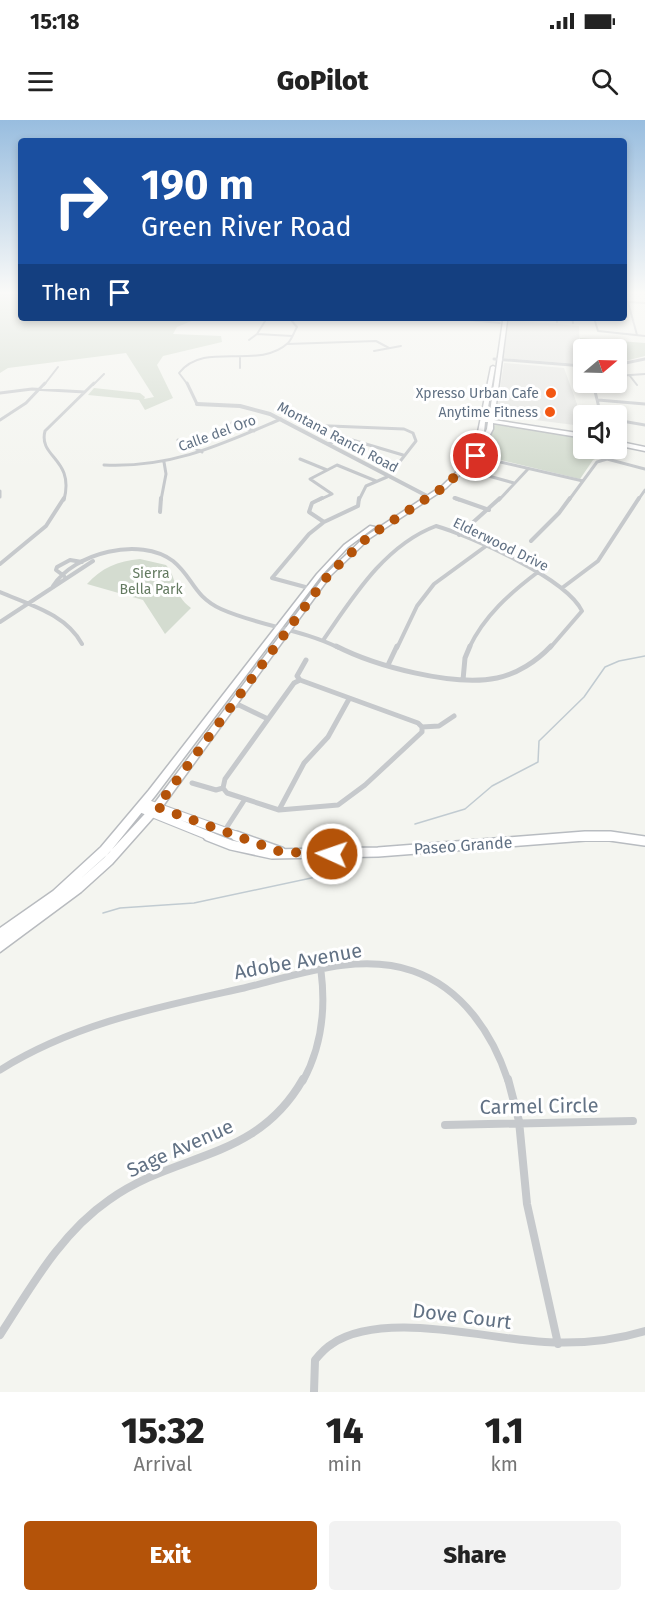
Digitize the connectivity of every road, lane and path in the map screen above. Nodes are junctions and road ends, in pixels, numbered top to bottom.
1 (267, 353) edge
2 (498, 353) edge
3 (240, 358) junction
4 (497, 359) junction
5 (644, 360) edge
6 (627, 363) edge
7 (573, 365) edge
8 (58, 367) dead end
9 (240, 368) dead end
10 (104, 374) dead end
11 (645, 374) edge
12 (630, 376) joint
13 (637, 385) dead end
14 (41, 389) junction
15 (86, 392) junction
16 (0, 393) edge
17 (596, 393) edge
18 (598, 400) junction
19 (197, 404) joint
20 (645, 404) edge
21 (599, 405) edge
22 (484, 418) junction
23 (492, 419) junction
24 (0, 420) edge
25 (282, 420) junction
26 (627, 422) edge
27 (232, 423) dead end
28 (645, 424) edge
29 (306, 425) dead end
30 (333, 428) junction
31 (254, 431) junction
32 (573, 434) edge
33 (344, 437) junction
34 (178, 440) dead end
35 (327, 444) junction
36 (627, 445) edge
37 (645, 448) edge
38 (201, 452) junction
39 (403, 455) junction
40 (473, 455) junction
41 (300, 459) dead end
42 (164, 462) junction
43 (398, 464) dead end
44 (104, 465) dead end
45 (645, 468) edge
46 (528, 469) junction
47 (327, 470) junction
48 (485, 475) dead end
49 (387, 477) junction
50 (376, 481) junction
51 (583, 482) junction
52 (514, 483) junction
53 (645, 490) edge
54 (0, 491) edge
55 (426, 496) junction
56 (0, 497) edge
57 (454, 498) dead end
58 (489, 510) junction
59 (160, 512) dead end
60 (324, 522) junction
61 (459, 535) junction
62 (531, 541) dead end
63 (486, 546) junction
64 (163, 555) junction
65 (83, 562) junction
66 (0, 564) edge
67 (538, 572) junction
68 (61, 576) junction
69 (68, 577) junction
70 (53, 586) junction
71 (309, 588) junction
72 (562, 588) junction
73 (0, 592) edge
74 (28, 604) junction
75 (0, 622) edge
76 (285, 627) junction
77 (324, 639) junction
78 (82, 644) dead end
79 (256, 657) junction
80 (306, 660) dead end
81 (388, 665) junction
82 (300, 680) junction
83 (463, 680) junction
84 (349, 699) junction
85 (232, 706) junction
86 (247, 711) dead end
87 (454, 716) dead end
88 (268, 719) junction
89 (422, 727) junction
90 (192, 783) dead end
91 (223, 788) junction
92 (245, 799) junction
93 (142, 805) junction
94 (279, 810) junction
95 (154, 811) junction
96 (225, 831) junction
97 (645, 841) edge
98 (281, 852) junction
99 (0, 935) edge
100 (0, 947) edge
101 (321, 971) junction
102 (0, 1070) edge
103 (633, 1121) dead end
104 (519, 1123) junction
105 (445, 1125) dead end
106 (645, 1331) edge
107 (0, 1335) edge
108 (558, 1344) junction
109 (314, 1392) edge

1 - 3 street
2 - 4 main road
3 - 9 street
3 - 19 street
4 - 7 street
4 - 22 main road
4 - 23 main road
5 - 6 street
8 - 14 street
10 - 15 street
11 - 12 street
12 - 13 street
14 - 15 street
14 - 16 street
14 - 24 street
15 - 66 street
17 - 18 street
18 - 20 street
18 - 21 street
19 - 25 street, Montana Ranch Road
22 - 23 main road
22 - 40 main road
23 - 32 main road
23 - 40 main road
25 - 31 street, Calle del Oro
25 - 35 street, Montana Ranch Road
26 - 28 street
27 - 31 street
29 - 30 street
30 - 33 street
30 - 39 street
31 - 38 street, Calle del Oro
33 - 35 street
33 - 39 street
34 - 38 street
35 - 49 street, Montana Ranch Road
36 - 37 main road
38 - 42 street, Calle del Oro
39 - 43 street
40 - 46 street
40 - 55 main road
41 - 47 street
42 - 44 street, Calle del Oro
42 - 59 street
45 - 51 street
46 - 51 street
46 - 52 street
47 - 50 street
47 - 60 street
48 - 52 street
49 - 50 street
49 - 55 street, Montana Ranch Road
50 - 60 street
51 - 62 street
52 - 58 street
53 - 72 street
54 - 56 street
55 - 71 main road
55 - 76 main road
57 - 58 street
58 - 61 street
60 - 71 street
61 - 63 street, Elderwood Drive
61 - 77 street, Elderwood Drive
63 - 67 street, Elderwood Drive
63 - 81 street
64 - 65 street
64 - 69 street
64 - 76 street
65 - 68 street
65 - 68 street
67 - 72 street, Elderwood Drive
67 - 83 street
68 - 69 street
68 - 70 street
69 - 70 street
70 - 74 street
71 - 76 main road
72 - 83 street, Elderwood Drive
73 - 74 street
74 - 75 street
74 - 78 street
76 - 77 street
76 - 79 main road
76 - 85 main road
77 - 81 street
79 - 85 main road
79 - 93 main road
80 - 82 street
81 - 83 street
82 - 84 street
82 - 88 street
84 - 89 street
84 - 94 street
85 - 95 main road
86 - 88 street
87 - 89 street
88 - 91 street
89 - 94 street
90 - 91 street
91 - 92 street
92 - 94 street
92 - 96 street
93 - 95 main road, Paseo Grande
93 - 99 main road
95 - 96 main road, Paseo Grande
95 - 98 main road, Paseo Grande
95 - 100 main road
96 - 98 main road, Paseo Grande
97 - 98 main road, Paseo Grande
101 - 102 street, Adobe Avenue
101 - 104 street, Adobe Avenue
101 - 107 street, Sage Avenue
103 - 104 street, Carmel Circle
104 - 105 street, Carmel Circle
104 - 108 street, Adobe Avenue
106 - 108 street, Dove Court
108 - 109 street, Dove Court

